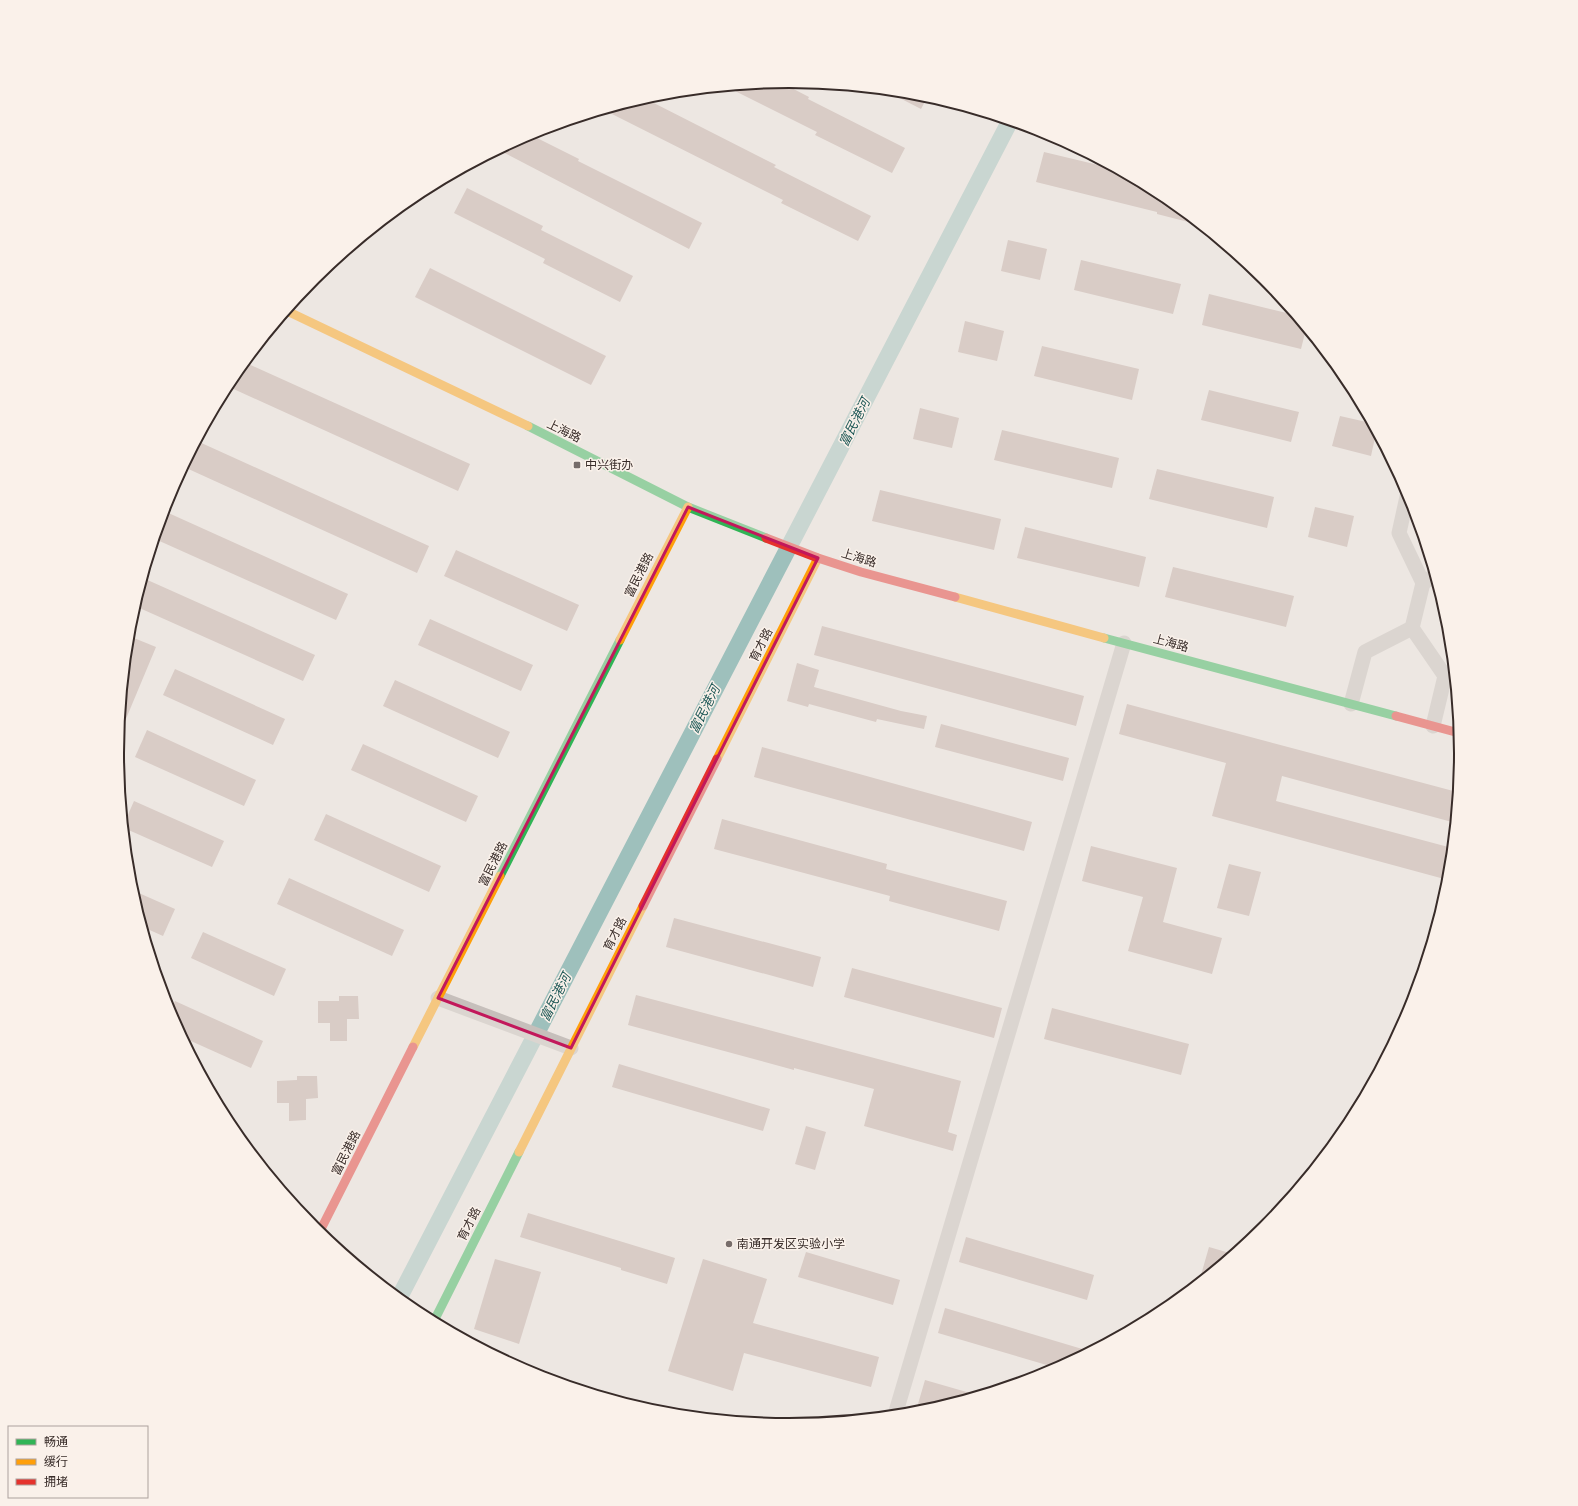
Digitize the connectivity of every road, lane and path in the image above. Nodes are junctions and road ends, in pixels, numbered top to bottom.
1 (292, 312) edge
2 (1405, 505) edge
3 (688, 507) junction
4 (817, 558) junction
5 (1428, 579) edge
6 (1412, 628) junction
7 (1124, 643) junction
8 (1352, 704) junction
9 (1433, 726) junction
10 (1454, 732) edge
11 (438, 998) junction
12 (571, 1047) junction
13 (322, 1226) edge
14 (436, 1316) edge
15 (897, 1409) edge

1 - 3 street, 上海路
2 - 5 street
3 - 4 street, 上海路
3 - 11 street, 富民港路
4 - 7 street, 上海路
4 - 12 street, 育才路
5 - 6 street
6 - 8 street
6 - 9 street
7 - 8 street, 上海路
7 - 15 street
8 - 9 street, 上海路
9 - 10 street, 上海路
11 - 12 street
11 - 13 street, 富民港路
12 - 14 street, 育才路

